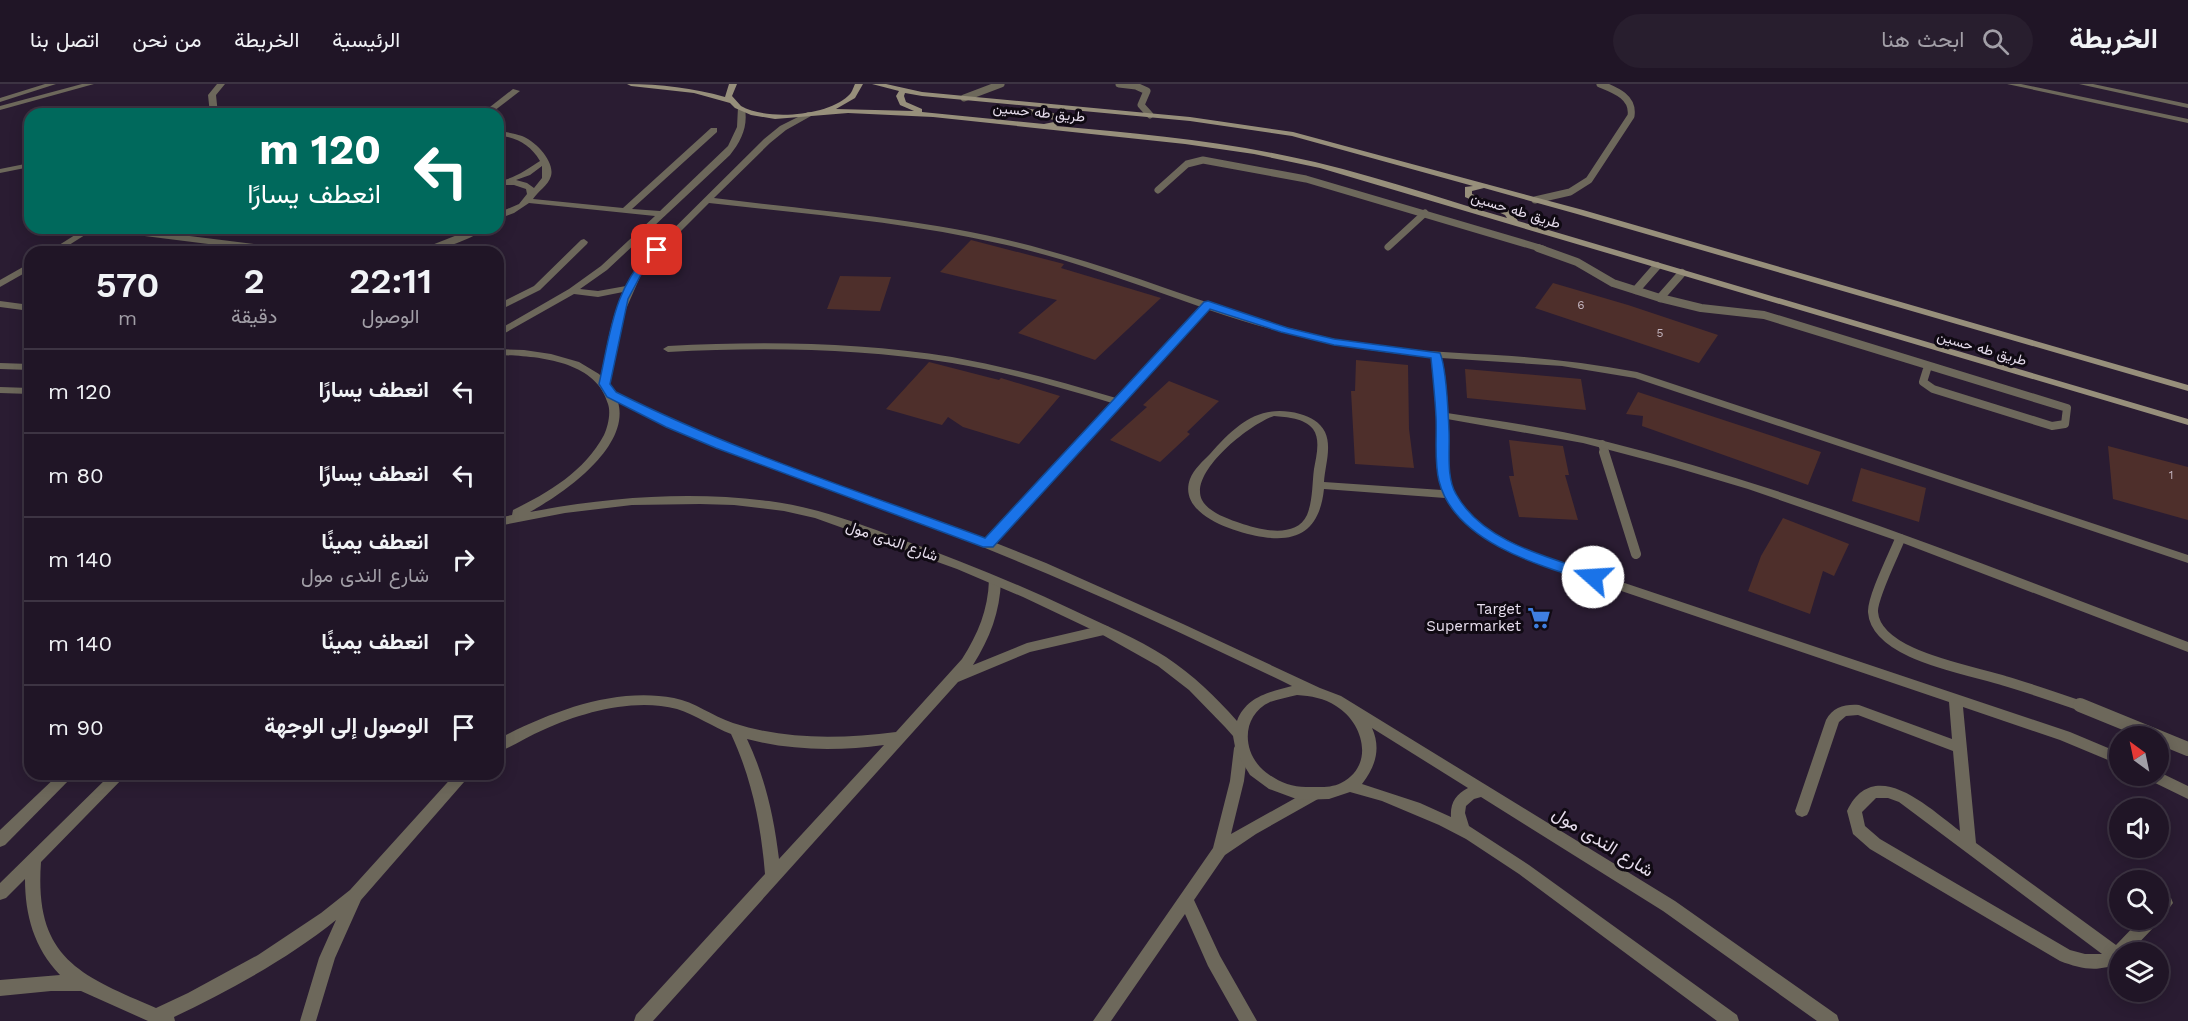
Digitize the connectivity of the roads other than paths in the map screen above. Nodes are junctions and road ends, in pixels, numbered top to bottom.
1 (52, 84) edge
2 (90, 84) edge
3 (221, 84) edge
4 (631, 84) edge
5 (734, 84) edge
6 (859, 84) edge
7 (876, 84) edge
8 (1000, 84) edge
9 (1119, 84) edge
10 (1600, 84) edge
11 (2011, 84) edge
12 (2083, 84) edge
13 (2098, 84) edge
14 (683, 86) edge
15 (2108, 89) junction
16 (903, 90) junction
17 (516, 91) dead end
18 (964, 98) junction
19 (0, 100) edge
20 (730, 101) junction
21 (1009, 102) junction
22 (2188, 106) edge
23 (0, 108) edge
24 (213, 108) edge
25 (493, 108) edge
26 (741, 109) junction
27 (819, 112) junction
28 (808, 114) junction
29 (924, 114) junction
30 (1150, 115) junction
31 (2188, 121) edge
32 (1043, 126) junction
33 (714, 130) dead end
34 (504, 134) edge
35 (736, 157) junction
36 (543, 162) junction
37 (24, 166) edge
38 (0, 171) edge
39 (504, 181) edge
40 (504, 182) edge
41 (1488, 186) junction
42 (1158, 190) dead end
43 (531, 197) junction
44 (707, 200) junction
45 (1535, 200) junction
46 (625, 210) junction
47 (1425, 213) junction
48 (662, 214) junction
49 (504, 215) edge
50 (1516, 224) junction
51 (82, 234) edge
52 (152, 234) edge
53 (464, 234) edge
54 (584, 242) dead end
55 (62, 246) edge
56 (247, 246) edge
57 (443, 246) edge
58 (1388, 247) dead end
59 (1657, 266) junction
60 (24, 270) edge
61 (1682, 273) junction
62 (0, 284) edge
63 (628, 288) junction
64 (1636, 290) junction
65 (572, 291) junction
66 (1660, 298) junction
67 (504, 303) edge
68 (0, 304) edge
69 (509, 304) junction
70 (1208, 305) junction
71 (504, 306) edge
72 (24, 307) edge
73 (504, 331) edge
74 (668, 349) dead end
75 (504, 352) edge
76 (1436, 355) junction
77 (0, 366) edge
78 (1928, 366) junction
79 (24, 367) edge
80 (2188, 388) edge
81 (608, 389) junction
82 (0, 390) edge
83 (24, 391) edge
84 (1118, 402) junction
85 (1442, 415) junction
86 (2188, 422) edge
87 (1602, 444) junction
88 (1318, 485) junction
89 (1449, 494) junction
90 (504, 518) edge
91 (504, 520) edge
92 (1900, 539) junction
93 (988, 544) junction
94 (1636, 554) dead end
95 (2188, 559) edge
96 (995, 580) junction
97 (1104, 630) junction
98 (2188, 647) edge
99 (953, 679) junction
100 (1315, 692) junction
101 (1956, 701) junction
102 (1348, 706) junction
103 (735, 729) junction
104 (900, 737) junction
105 (1240, 740) junction
106 (504, 743) edge
107 (1960, 748) junction
108 (2188, 749) edge
109 (2109, 754) edge
110 (62, 780) edge
111 (114, 780) edge
112 (459, 780) edge
113 (2169, 784) edge
114 (1348, 786) junction
115 (1484, 790) junction
116 (2188, 793) edge
117 (1313, 795) junction
118 (1802, 811) dead end
119 (1462, 828) junction
120 (0, 840) edge
121 (1969, 846) junction
122 (1220, 850) junction
123 (34, 859) junction
124 (773, 877) junction
125 (0, 893) edge
126 (356, 895) junction
127 (1186, 898) junction
128 (2140, 930) edge
129 (2129, 942) edge
130 (2109, 948) edge
131 (2109, 959) edge
132 (83, 983) junction
133 (0, 988) edge
134 (162, 1019) edge
135 (308, 1021) edge
136 (642, 1021) edge
137 (1101, 1021) edge
138 (1249, 1021) edge
139 (1731, 1021) edge
140 (1831, 1021) edge

1 - 19 street
2 - 23 street
3 - 24 street
4 - 14 main road
5 - 20 main road
6 - 27 main road
7 - 16 main road, طريق طه حسين
8 - 18 lane
9 - 30 lane
10 - 45 lane
11 - 31 street
12 - 15 street
13 - 15 street
14 - 20 main road
15 - 22 street
16 - 18 main road, طريق طه حسين
16 - 29 main road
17 - 25 street
18 - 21 main road, طريق طه حسين
20 - 26 main road
21 - 30 main road, طريق طه حسين
21 - 32 main road
26 - 28 main road
26 - 35 street
27 - 28 main road
27 - 29 main road, طريق طه حسين
28 - 35 street
29 - 32 main road, طريق طه حسين
30 - 41 main road, طريق طه حسين
32 - 50 main road, طريق طه حسين
33 - 46 street
34 - 36 street
35 - 44 street
35 - 48 street
36 - 39 street
36 - 43 street
37 - 38 street
40 - 43 street
41 - 45 main road, طريق طه حسين
41 - 50 main road
42 - 47 lane
43 - 46 street
43 - 49 street
44 - 63 street
44 - 70 street
45 - 80 main road, طريق طه حسين
46 - 48 street
47 - 58 lane
47 - 64 lane
48 - 65 street
50 - 59 main road, طريق طه حسين
51 - 55 street
52 - 56 street
53 - 57 street
54 - 69 street
59 - 61 main road, طريق طه حسين
59 - 64 lane
60 - 62 street
61 - 66 lane
61 - 86 main road, طريق طه حسين
63 - 65 street
63 - 81 street
64 - 66 lane
65 - 73 street
66 - 78 lane
67 - 69 street
68 - 72 street
69 - 71 street
70 - 76 street
70 - 84 street
74 - 84 street
75 - 81 street, شارع الندى مول
76 - 85 street
76 - 95 street
77 - 79 street
78 - 78 lane
81 - 90 street
81 - 93 street, شارع الندى مول
82 - 83 street
84 - 93 street
85 - 87 street
85 - 89 street
87 - 92 street
87 - 94 lane
88 - 88 street
88 - 89 street
89 - 101 street
91 - 96 street, شارع الندى مول
92 - 98 street
92 - 108 lane
93 - 100 street, شارع الندى مول
96 - 97 street, شارع الندى مول
96 - 99 street
97 - 99 street
97 - 105 street, شارع الندى مول
99 - 104 street
100 - 102 street
100 - 105 street
101 - 107 street
101 - 109 street
102 - 114 street
102 - 115 street, شارع الندى مول
103 - 104 street
103 - 106 street
103 - 124 street
104 - 124 street
105 - 117 street
105 - 122 street
107 - 118 street
107 - 121 street
110 - 120 street
111 - 123 street
112 - 126 street
113 - 116 street
114 - 117 street
114 - 119 street
115 - 119 street
115 - 140 street, شارع الندى مول
117 - 122 street
119 - 139 street
121 - 130 street
121 - 131 street
122 - 127 street
123 - 125 street
123 - 132 street
124 - 136 street
126 - 134 street
126 - 135 street
127 - 137 street
127 - 138 street
128 - 129 street
132 - 133 street
132 - 134 street

